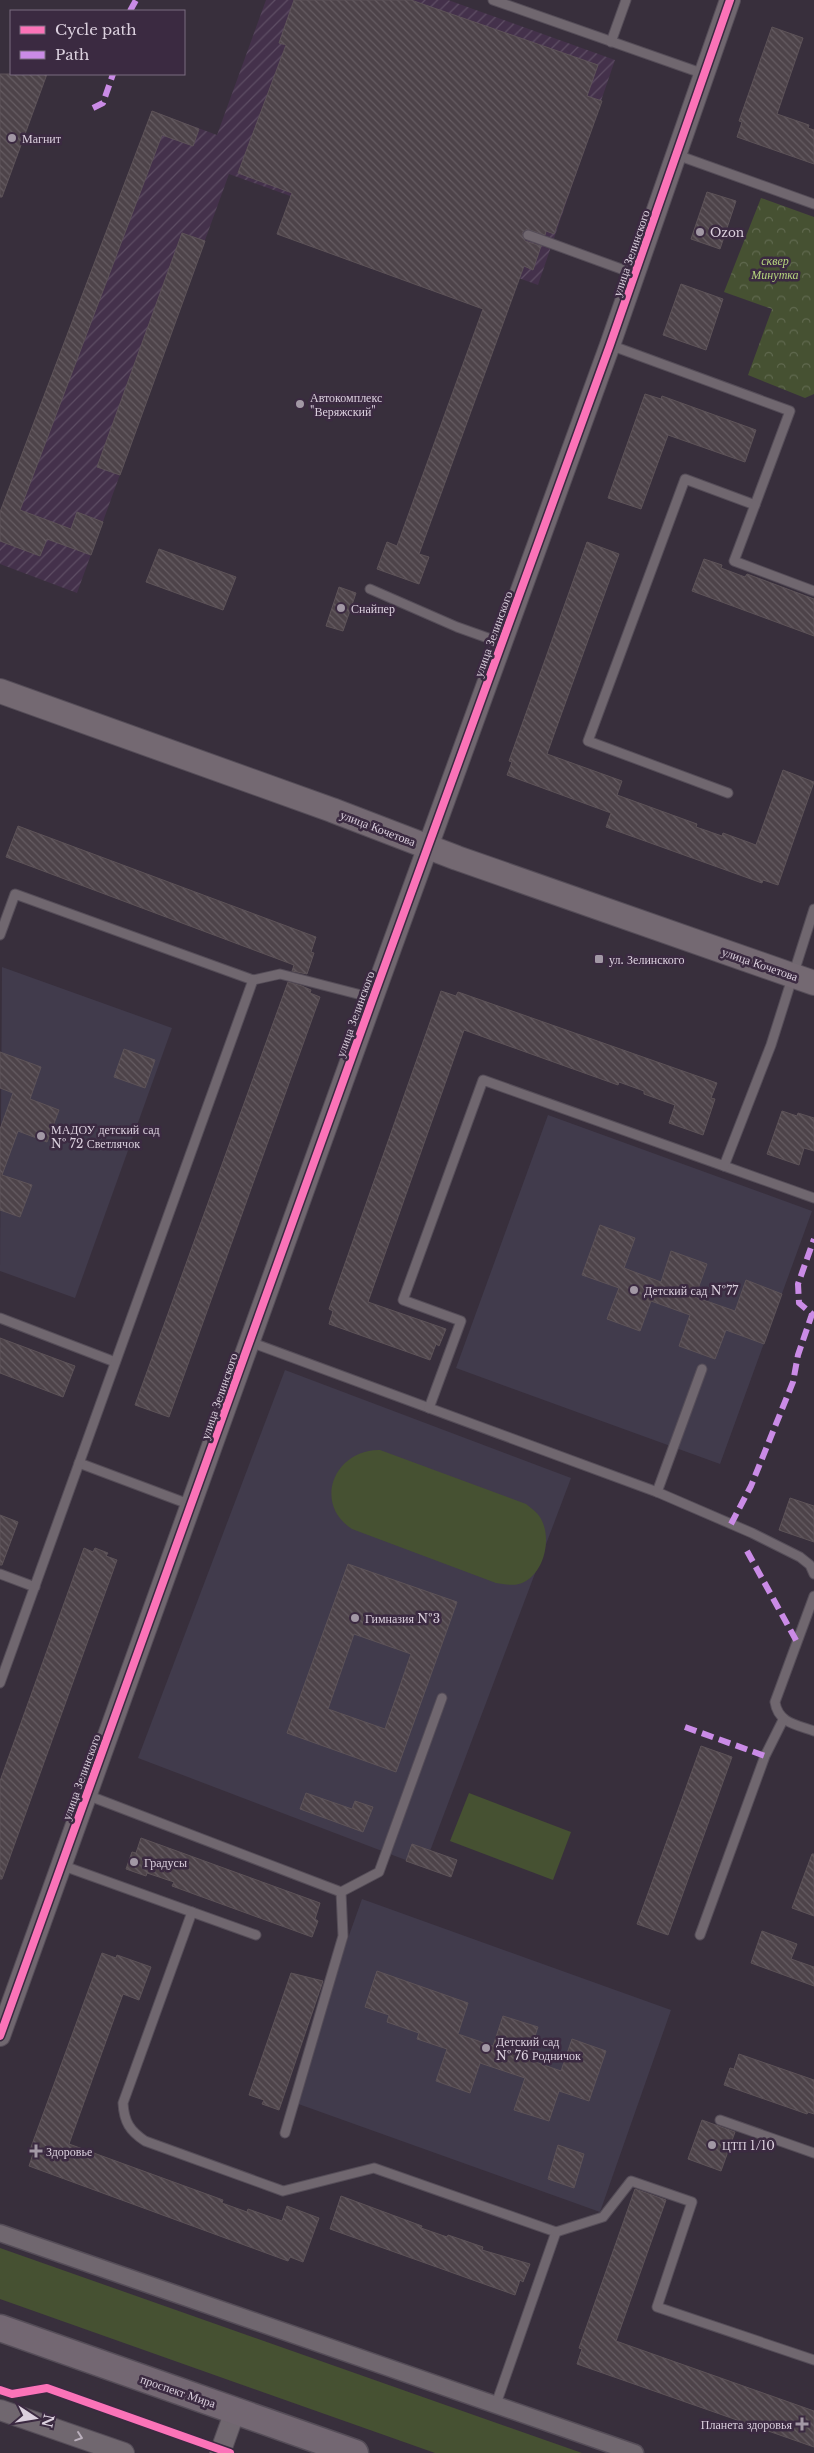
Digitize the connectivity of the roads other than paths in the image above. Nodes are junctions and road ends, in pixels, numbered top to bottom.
1 (493, 0) edge
2 (626, 0) edge
3 (730, 0) edge
4 (611, 42) junction
5 (704, 74) junction
6 (677, 155) junction
7 (814, 204) edge
8 (528, 235) dead end
9 (635, 274) junction
10 (610, 345) junction
11 (755, 505) junction
12 (370, 590) dead end
13 (814, 591) edge
14 (502, 643) junction
15 (0, 691) edge
16 (728, 793) dead end
17 (428, 848) junction
18 (814, 910) edge
19 (0, 935) edge
20 (804, 979) edge
21 (253, 980) junction
22 (372, 998) junction
23 (724, 1166) junction
24 (814, 1198) edge
25 (0, 1318) edge
26 (250, 1342) junction
27 (115, 1362) junction
28 (702, 1369) dead end
29 (429, 1408) junction
30 (78, 1463) junction
31 (657, 1492) junction
32 (191, 1505) junction
33 (0, 1574) edge
34 (814, 1574) edge
35 (35, 1587) junction
36 (814, 1596) edge
37 (0, 1684) edge
38 (442, 1698) dead end
39 (783, 1720) junction
40 (814, 1732) edge
41 (86, 1794) junction
42 (61, 1865) junction
43 (341, 1892) junction
44 (192, 1912) junction
45 (256, 1934) dead end
46 (700, 1934) dead end
47 (0, 2036) edge
48 (720, 2120) dead end
49 (285, 2133) dead end
50 (814, 2153) edge
51 (0, 2232) edge
52 (556, 2232) junction
53 (0, 2328) edge
54 (814, 2360) edge
55 (496, 2404) junction
56 (0, 2410) edge
57 (234, 2411) junction
58 (124, 2453) edge
59 (220, 2453) edge
60 (355, 2453) edge
61 (635, 2453) edge

1 - 4 lane
2 - 4 lane
3 - 5 street, улица Зелинского
4 - 5 lane
5 - 6 street, улица Зелинского
6 - 7 lane
6 - 9 street, улица Зелинского
8 - 9 lane
9 - 10 street, улица Зелинского
10 - 11 lane
10 - 14 street, улица Зелинского
11 - 13 lane
11 - 16 lane
12 - 14 lane
14 - 17 street, улица Зелинского
15 - 17 main road, улица Кочетова
17 - 20 main road, улица Кочетова
17 - 22 street, улица Зелинского
18 - 20 lane
19 - 21 lane
20 - 23 lane
21 - 22 lane
21 - 27 lane
22 - 26 street, улица Зелинского
23 - 24 lane
23 - 29 lane
25 - 27 lane
26 - 29 lane
26 - 32 street, улица Зелинского
27 - 30 lane
28 - 31 lane
29 - 31 lane
30 - 32 lane
30 - 35 lane
31 - 34 lane
32 - 41 street, улица Зелинского
33 - 35 lane
35 - 37 lane
36 - 39 lane
38 - 43 lane
39 - 40 lane
39 - 46 lane
41 - 42 street, улица Зелинского
41 - 43 lane
42 - 44 lane
42 - 47 street, улица Зелинского
43 - 49 lane
44 - 45 lane
44 - 52 lane
48 - 50 lane
51 - 55 street
52 - 54 lane
52 - 55 lane
53 - 57 main road, проспект Мира
55 - 61 street
56 -> 58 street
57 - 59 street
57 - 60 main road, проспект Мира

